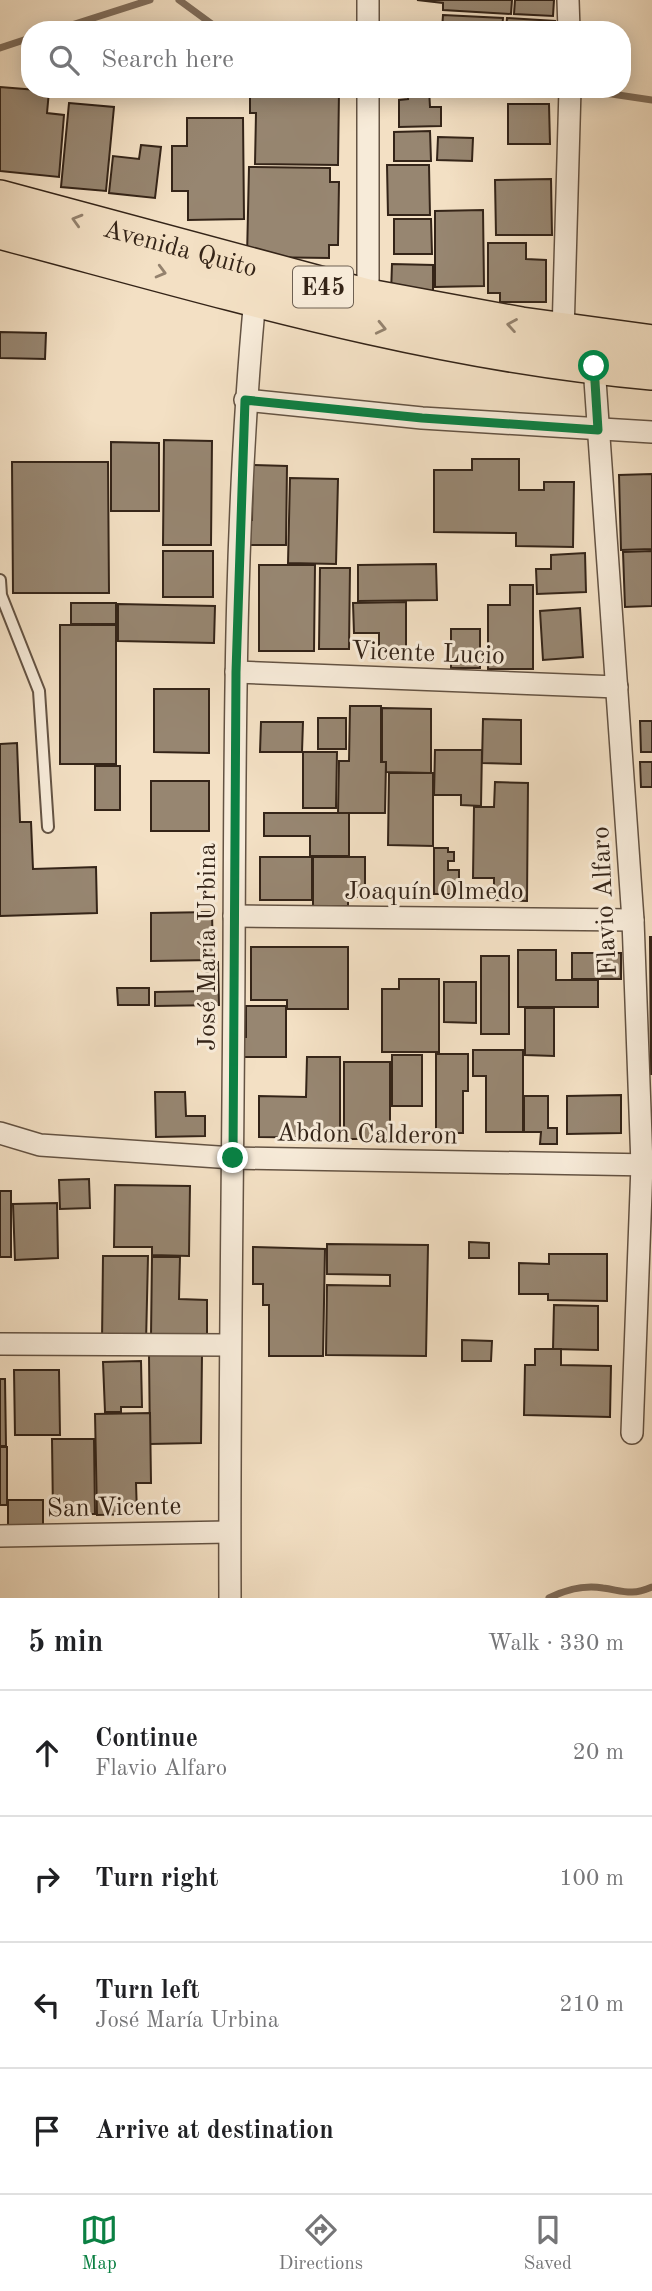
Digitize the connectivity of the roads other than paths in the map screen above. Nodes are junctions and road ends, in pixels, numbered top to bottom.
1 (368, 0) edge
2 (568, 0) edge
3 (368, 21) edge
4 (569, 21) edge
5 (368, 98) edge
6 (570, 98) edge
7 (0, 199) edge
8 (0, 230) edge
9 (255, 298) junction
10 (368, 298) junction
11 (563, 332) junction
12 (652, 344) edge
13 (594, 366) junction
14 (652, 372) edge
15 (245, 400) junction
16 (598, 430) junction
17 (652, 432) edge
18 (0, 580) edge
19 (236, 672) junction
20 (617, 687) junction
21 (48, 827) dead end
22 (234, 916) junction
23 (633, 920) junction
24 (0, 1133) edge
25 (233, 1158) junction
26 (647, 1165) edge
27 (0, 1344) edge
28 (229, 1345) junction
29 (632, 1433) dead end
30 (229, 1532) junction
31 (0, 1536) edge
32 (230, 1598) edge

1 - 3 street
2 - 4 street
5 - 10 street
6 - 11 street
10 -> 7 highway, Avenida Quito / E45
8 -> 9 highway, Avenida Quito / E45
9 -> 13 highway, Avenida Quito / E45
9 - 15 street, José María Urbina
11 -> 10 highway, Avenida Quito / E45
11 - 12 highway, Avenida Quito / E45
13 - 14 highway, Avenida Quito / E45
13 - 16 street, Flavio Alfaro
15 - 16 street
15 - 19 street, José María Urbina
16 - 17 street
16 - 20 street, Flavio Alfaro
18 - 21 lane
19 - 20 street, Vicente Lucio
19 - 22 street, José María Urbina
20 - 23 street, Flavio Alfaro
22 - 23 street, Joaquín Olmedo
22 - 25 street, José María Urbina
23 - 26 street, Flavio Alfaro
24 - 25 street, Abdon Calderon
25 - 26 street, Abdon Calderon
25 - 28 street, José María Urbina
26 - 29 street, Flavio Alfaro
27 - 28 street
28 - 30 street, José María Urbina
30 - 31 street, San Vicente
30 - 32 street, José María Urbina

